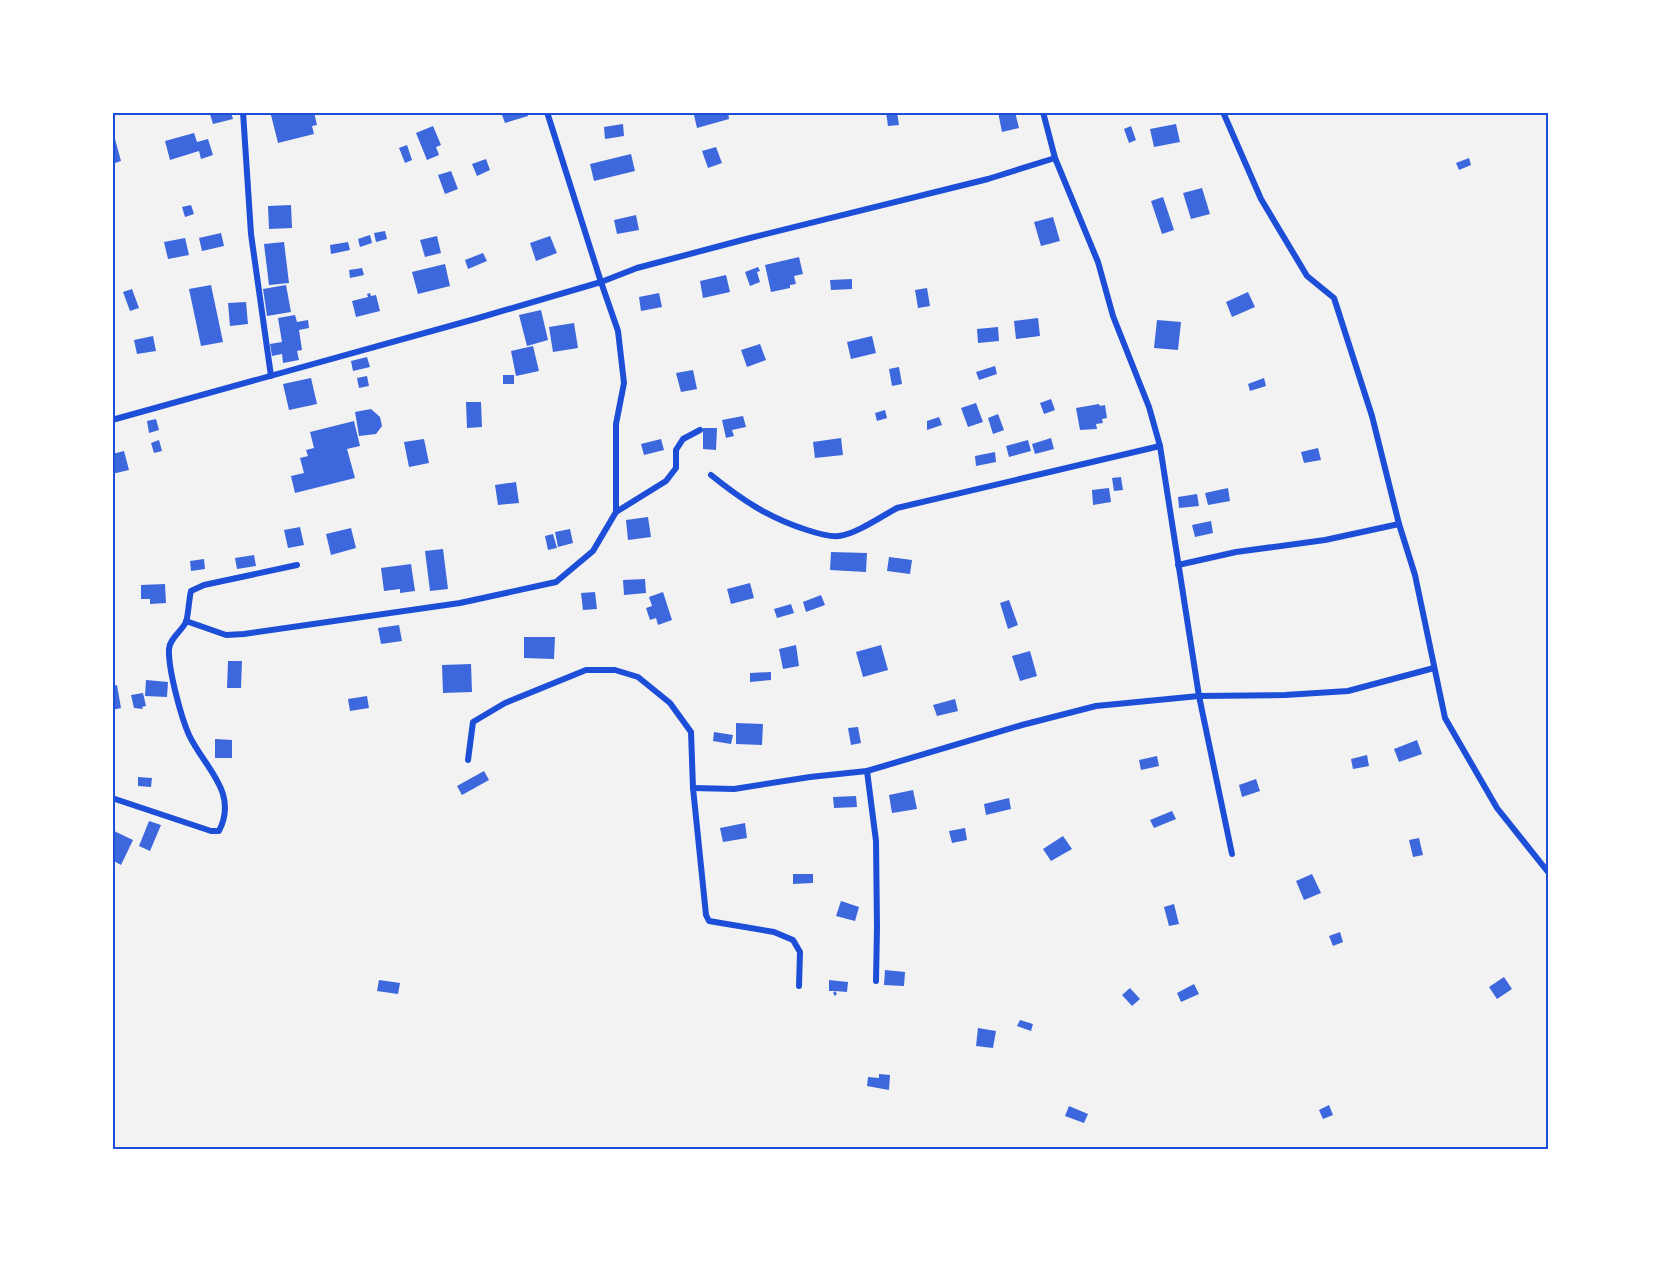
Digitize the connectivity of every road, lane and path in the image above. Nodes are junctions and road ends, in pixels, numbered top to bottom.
1 (243, 112) edge
2 (547, 112) edge
3 (1043, 112) edge
4 (1223, 112) edge
5 (1055, 158) junction
6 (601, 282) junction
7 (271, 376) junction
8 (112, 420) edge
9 (700, 430) dead end
10 (1160, 446) junction
11 (711, 475) dead end
12 (616, 512) junction
13 (1399, 524) junction
14 (297, 565) dead end
15 (1178, 565) junction
16 (186, 621) junction
17 (1434, 668) junction
18 (1199, 696) junction
19 (468, 760) dead end
20 (867, 771) junction
21 (693, 788) junction
22 (112, 798) edge
23 (1232, 854) dead end
24 (1548, 872) edge
25 (876, 981) dead end
26 (800, 986) dead end

1 - 7 street
2 - 6 street
3 - 5 street
4 - 13 street
5 - 6 street
5 - 10 street
6 - 7 street
6 - 12 street
7 - 8 street
9 - 12 street
10 - 11 street
10 - 15 street
12 - 16 street
13 - 15 street
13 - 17 street
14 - 16 street
15 - 18 street
16 - 22 street
17 - 18 street
17 - 24 street
18 - 20 street
18 - 23 street
19 - 21 street
20 - 21 street
20 - 25 street
21 - 26 street

